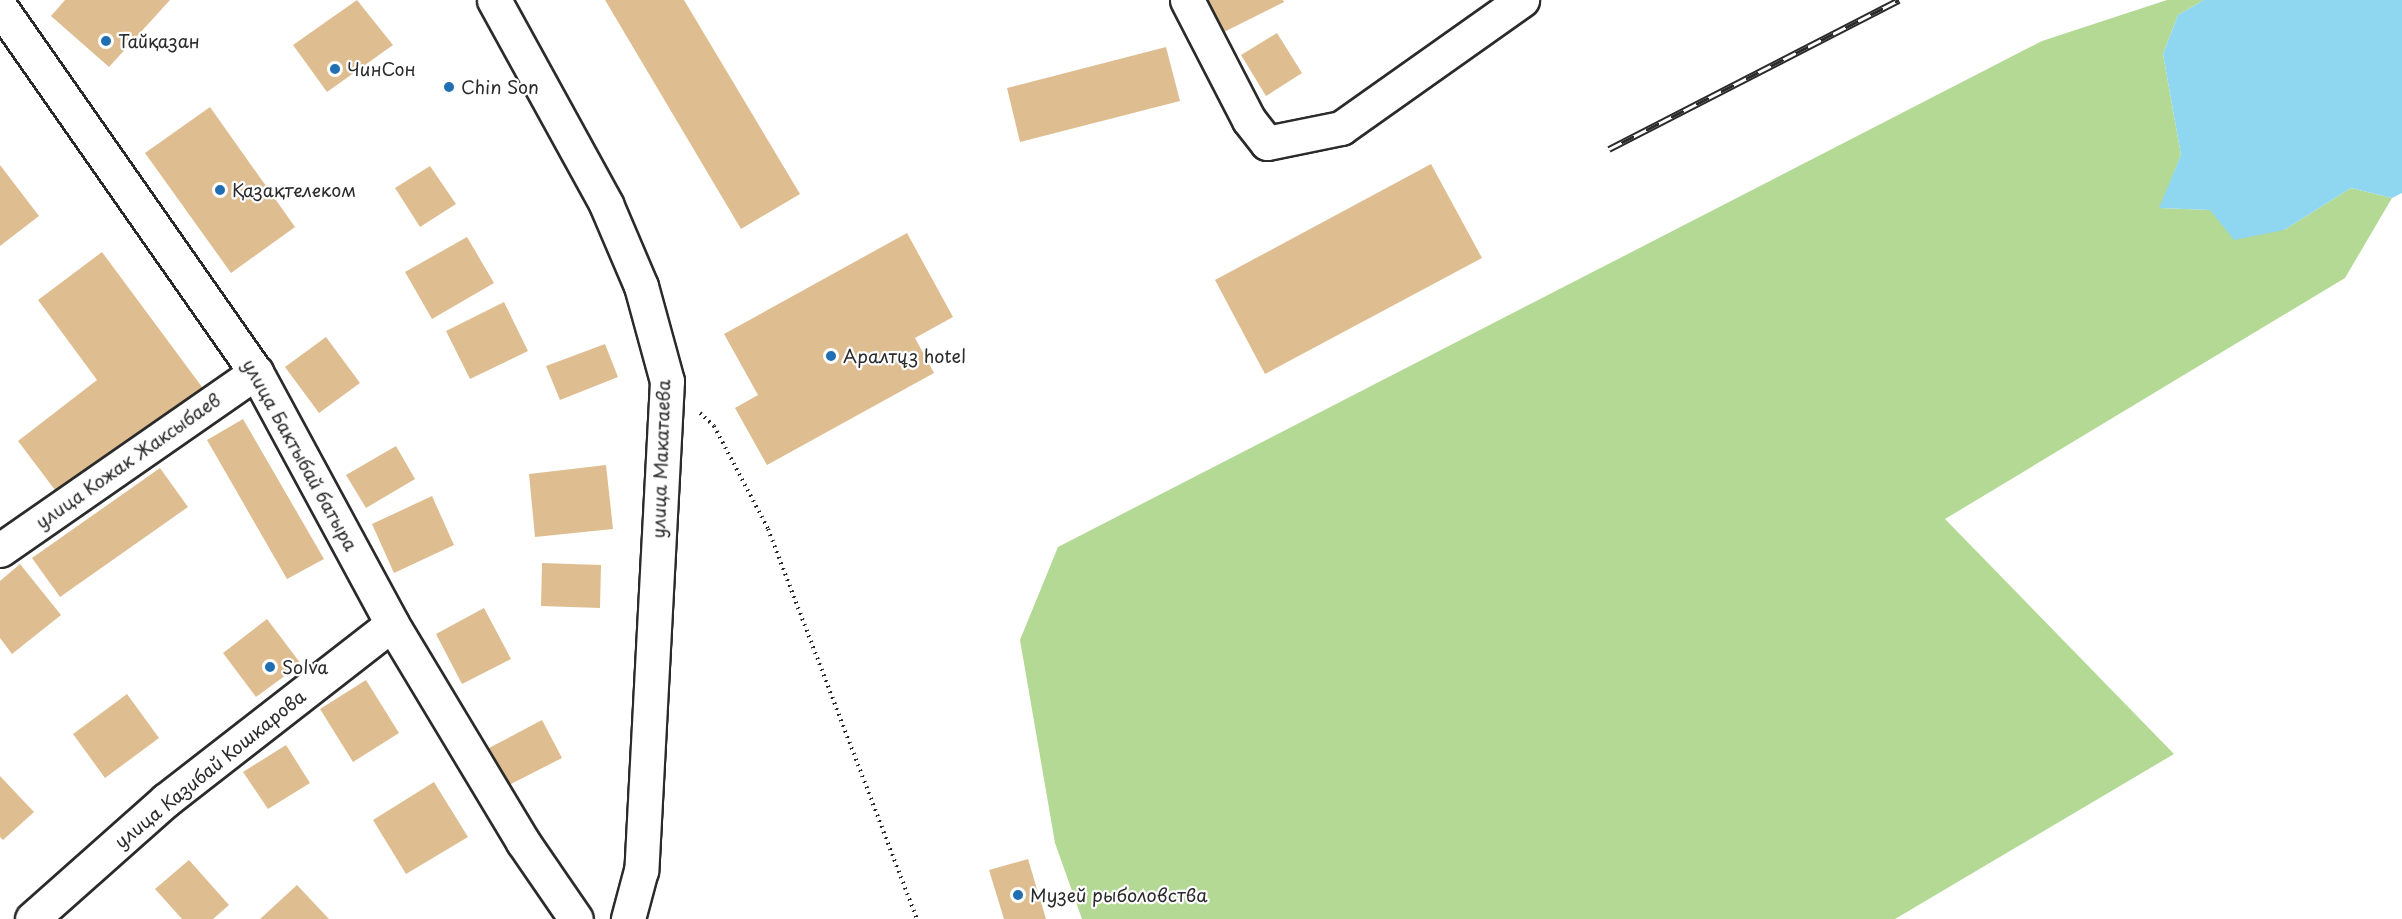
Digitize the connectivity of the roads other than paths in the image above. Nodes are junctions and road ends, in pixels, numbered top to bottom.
1 (494, 0) edge
2 (1187, 0) edge
3 (1522, 0) edge
4 (6, 10) edge
5 (256, 372) junction
6 (0, 550) edge
7 (392, 624) junction
8 (32, 919) edge
9 (576, 919) edge
10 (628, 919) edge

1 - 10 street, улица Макатаева
2 - 3 street
4 - 5 street, улица Бактыбай батыра
5 - 6 street, улица Кожак Жаксыбаев
5 - 7 street, улица Бактыбай батыра
7 - 8 street, улица Казибай Кошкарова
7 - 9 street, улица Бактыбай батыра

